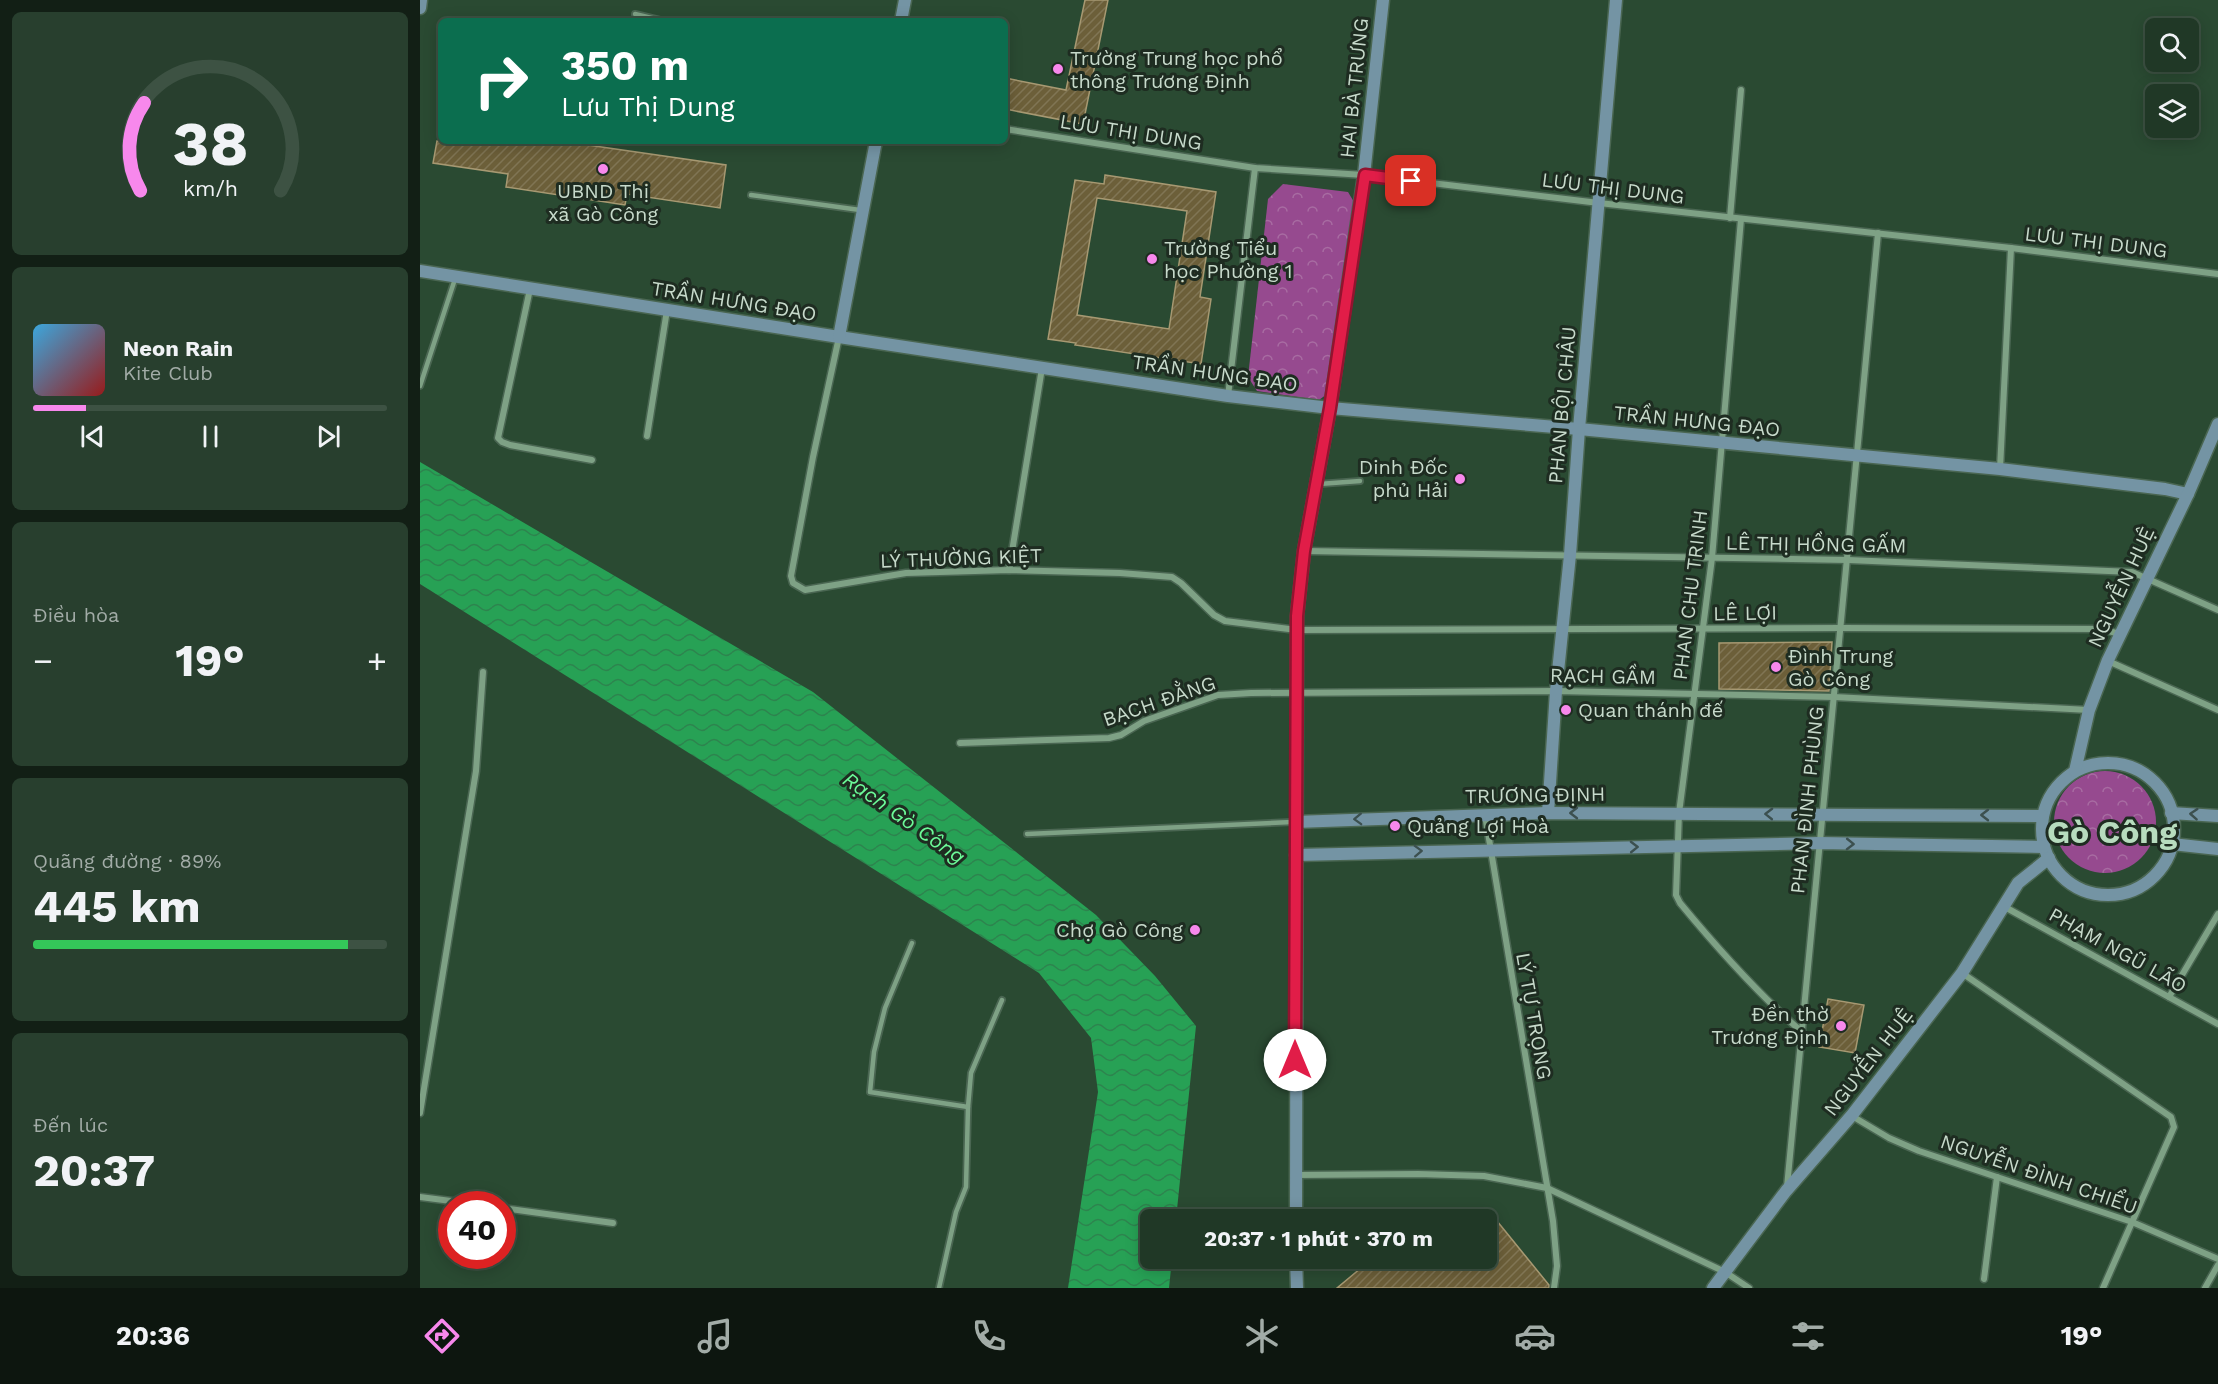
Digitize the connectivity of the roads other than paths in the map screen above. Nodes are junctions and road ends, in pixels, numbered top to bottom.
1 (421, 0) edge
2 (905, 0) edge
3 (1383, 0) edge
4 (1616, 0) edge
5 (420, 8) edge
6 (635, 14) dead end
7 (652, 18) edge
8 (902, 18) edge
9 (1742, 90) dead end
10 (1008, 129) edge
11 (875, 144) edge
12 (1255, 168) junction
13 (1365, 175) junction
14 (751, 195) dead end
15 (1599, 203) junction
16 (863, 211) junction
17 (1730, 218) junction
18 (1741, 219) junction
19 (1878, 233) junction
20 (2011, 248) junction
21 (420, 271) edge
22 (2218, 274) edge
23 (456, 276) junction
24 (531, 288) junction
25 (667, 310) junction
26 (839, 338) junction
27 (1042, 368) junction
28 (420, 386) edge
29 (1228, 396) junction
30 (1330, 408) junction
31 (2218, 424) edge
32 (1578, 429) junction
33 (647, 436) dead end
34 (1723, 444) junction
35 (1856, 455) junction
36 (592, 460) dead end
37 (2000, 469) junction
38 (1360, 481) dead end
39 (1316, 484) junction
40 (2188, 494) junction
41 (1304, 551) junction
42 (1570, 555) junction
43 (1712, 558) junction
44 (1848, 560) junction
45 (1009, 570) junction
46 (2146, 578) junction
47 (2218, 610) edge
48 (1842, 628) junction
49 (1296, 630) junction
50 (1563, 630) junction
51 (1702, 630) junction
52 (2121, 635) junction
53 (2108, 660) junction
54 (483, 672) dead end
55 (1556, 691) junction
56 (1295, 693) junction
57 (1695, 695) junction
58 (1834, 697) junction
59 (2089, 710) junction
60 (2218, 710) edge
61 (960, 743) dead end
62 (2074, 771) junction
63 (1548, 813) junction
64 (1679, 813) junction
65 (2171, 813) junction
66 (1484, 814) junction
67 (1821, 814) junction
68 (2043, 816) junction
69 (2218, 816) edge
70 (1295, 822) junction
71 (1027, 834) dead end
72 (1819, 843) junction
73 (2172, 844) junction
74 (1676, 847) junction
75 (1489, 849) junction
76 (2218, 849) edge
77 (2046, 853) junction
78 (1296, 855) junction
79 (2003, 906) junction
80 (2218, 914) edge
81 (912, 943) dead end
82 (1962, 973) junction
83 (2169, 997) junction
84 (1002, 1000) dead end
85 (2218, 1024) edge
86 (1802, 1032) junction
87 (968, 1107) junction
88 (420, 1113) edge
89 (1852, 1116) junction
90 (1295, 1175) junction
91 (1997, 1177) junction
92 (1547, 1188) junction
93 (1786, 1191) junction
94 (420, 1197) edge
95 (438, 1199) edge
96 (1296, 1209) edge
97 (516, 1210) edge
98 (2132, 1222) junction
99 (613, 1223) dead end
100 (2218, 1259) edge
101 (2218, 1265) edge
102 (1296, 1269) edge
103 (1725, 1272) junction
104 (1984, 1279) dead end
105 (939, 1288) edge
106 (1297, 1288) edge
107 (1554, 1288) edge
108 (1713, 1288) edge
109 (1749, 1288) edge
110 (2103, 1288) edge
111 (2205, 1288) edge

1 - 5 street
2 - 8 street
3 - 13 street, HAI BÀ TRƯNG
4 - 15 street, PHAN BỘI CHÂU
6 - 7 lane
9 - 17 street
10 - 12 street, LƯU THỊ DUNG
11 - 16 street
12 - 13 street, LƯU THỊ DUNG
12 - 29 street
13 - 15 street, LƯU THỊ DUNG
13 - 30 street, HAI BÀ TRƯNG
14 - 16 lane
15 - 17 street, LƯU THỊ DUNG
15 - 32 street, PHAN BỘI CHÂU
16 - 26 street
17 - 18 street, LƯU THỊ DUNG
18 - 19 street, LƯU THỊ DUNG
18 - 34 street, PHAN CHU TRINH
19 - 20 street, LƯU THỊ DUNG
19 - 35 street, PHAN ĐÌNH PHÙNG
20 - 22 street, LƯU THỊ DUNG
20 - 37 street
21 - 23 street, TRẦN HƯNG ĐẠO
23 - 24 street, TRẦN HƯNG ĐẠO
23 - 28 lane
24 - 25 street, TRẦN HƯNG ĐẠO
24 - 36 street
25 - 26 street, TRẦN HƯNG ĐẠO
25 - 33 street
26 - 27 street, TRẦN HƯNG ĐẠO
26 - 45 street, LÝ THƯỜNG KIỆT
27 - 29 street, TRẦN HƯNG ĐẠO
27 - 45 street
29 - 30 street, TRẦN HƯNG ĐẠO
30 - 32 street, TRẦN HƯNG ĐẠO
30 - 39 street, HAI BÀ TRƯNG
31 - 40 street, NGUYỄN HUỆ
32 - 34 street, TRẦN HƯNG ĐẠO
32 - 42 street, PHAN BỘI CHÂU
34 - 35 street, TRẦN HƯNG ĐẠO
34 - 43 street, PHAN CHU TRINH
35 - 37 street, TRẦN HƯNG ĐẠO
35 - 44 street, PHAN ĐÌNH PHÙNG
37 - 40 street, TRẦN HƯNG ĐẠO
38 - 39 lane
39 - 41 street, HAI BÀ TRƯNG
40 - 46 street, NGUYỄN HUỆ
41 - 42 street, LÊ THỊ HỒNG GẤM
41 - 49 street, HAI BÀ TRƯNG
42 - 43 street, LÊ THỊ HỒNG GẤM
42 - 50 street, PHAN BỘI CHÂU
43 - 44 street, LÊ THỊ HỒNG GẤM
43 - 51 street, PHAN CHU TRINH
44 - 46 street, LÊ THỊ HỒNG GẤM
44 - 48 street, PHAN ĐÌNH PHÙNG
45 - 49 street, LÝ THƯỜNG KIỆT
46 - 47 street, LÊ THỊ HỒNG GẤM
46 - 52 street, NGUYỄN HUỆ
48 - 51 street, LÊ LỢI
48 - 52 street, LÊ LỢI
48 - 58 street, PHAN ĐÌNH PHÙNG
49 - 50 street, LÊ LỢI
49 - 56 street, HAI BÀ TRƯNG
50 - 51 street, LÊ LỢI
50 - 55 street, PHAN BỘI CHÂU
51 - 57 street, PHAN CHU TRINH
52 - 53 street, NGUYỄN HUỆ
53 - 59 street, NGUYỄN HUỆ
53 - 60 street
54 - 88 street
55 - 56 street, RẠCH GẦM
55 - 57 street, RẠCH GẦM
55 - 63 street, PHAN BỘI CHÂU
56 - 61 street, BẠCH ĐẰNG
56 - 70 street, HAI BÀ TRƯNG
57 - 58 street, RẠCH GẦM
57 - 64 street, PHAN CHU TRINH
58 - 59 street, RẠCH GẦM
58 - 67 street, PHAN ĐÌNH PHÙNG
59 - 62 street, NGUYỄN HUỆ
62 - 65 street
62 - 68 street
64 -> 63 street, TRƯƠNG ĐỊNH
63 - 66 street, TRƯƠNG ĐỊNH
67 -> 64 street, TRƯƠNG ĐỊNH
64 - 74 street, PHAN CHU TRINH
69 -> 65 street
65 - 73 street
66 -> 70 street, TRƯƠNG ĐỊNH
66 - 75 street, LÝ TỰ TRỌNG
68 -> 67 street, TRƯƠNG ĐỊNH
67 - 72 street, PHAN ĐÌNH PHÙNG
68 - 77 street
70 - 71 lane, TRƯƠNG ĐỊNH
70 - 78 street, HAI BÀ TRƯNG
72 - 74 street
72 -> 77 street
72 - 86 street, PHAN ĐÌNH PHÙNG
73 - 76 street
73 - 77 street
75 -> 74 street
74 - 86 street, PHAN CHU TRINH
78 -> 75 street
75 - 92 street, LÝ TỰ TRỌNG
77 - 79 street, NGUYỄN HUỆ
78 - 90 street, HAI BÀ TRƯNG
79 - 82 street, NGUYỄN HUỆ
79 - 83 street, PHẠM NGŨ LÃO
80 - 83 street
81 - 87 lane
82 - 89 street, NGUYỄN HUỆ
82 - 98 street
83 - 85 street, PHẠM NGŨ LÃO
84 - 87 lane
86 - 93 street, PHAN ĐÌNH PHÙNG
87 - 105 lane
89 - 91 street, NGUYỄN ĐÌNH CHIỂU
89 - 93 street, NGUYỄN HUỆ
90 - 92 street
90 - 96 street, HAI BÀ TRƯNG
91 - 98 street, NGUYỄN ĐÌNH CHIỂU
91 - 104 street
92 - 103 street
92 - 107 street, LÝ TỰ TRỌNG
93 - 103 street, NGUYỄN HUỆ
94 - 95 street
97 - 99 street
98 - 100 street, NGUYỄN ĐÌNH CHIỂU
98 - 110 street
101 - 111 street
102 - 106 street
103 - 108 street, NGUYỄN HUỆ
103 - 109 street

